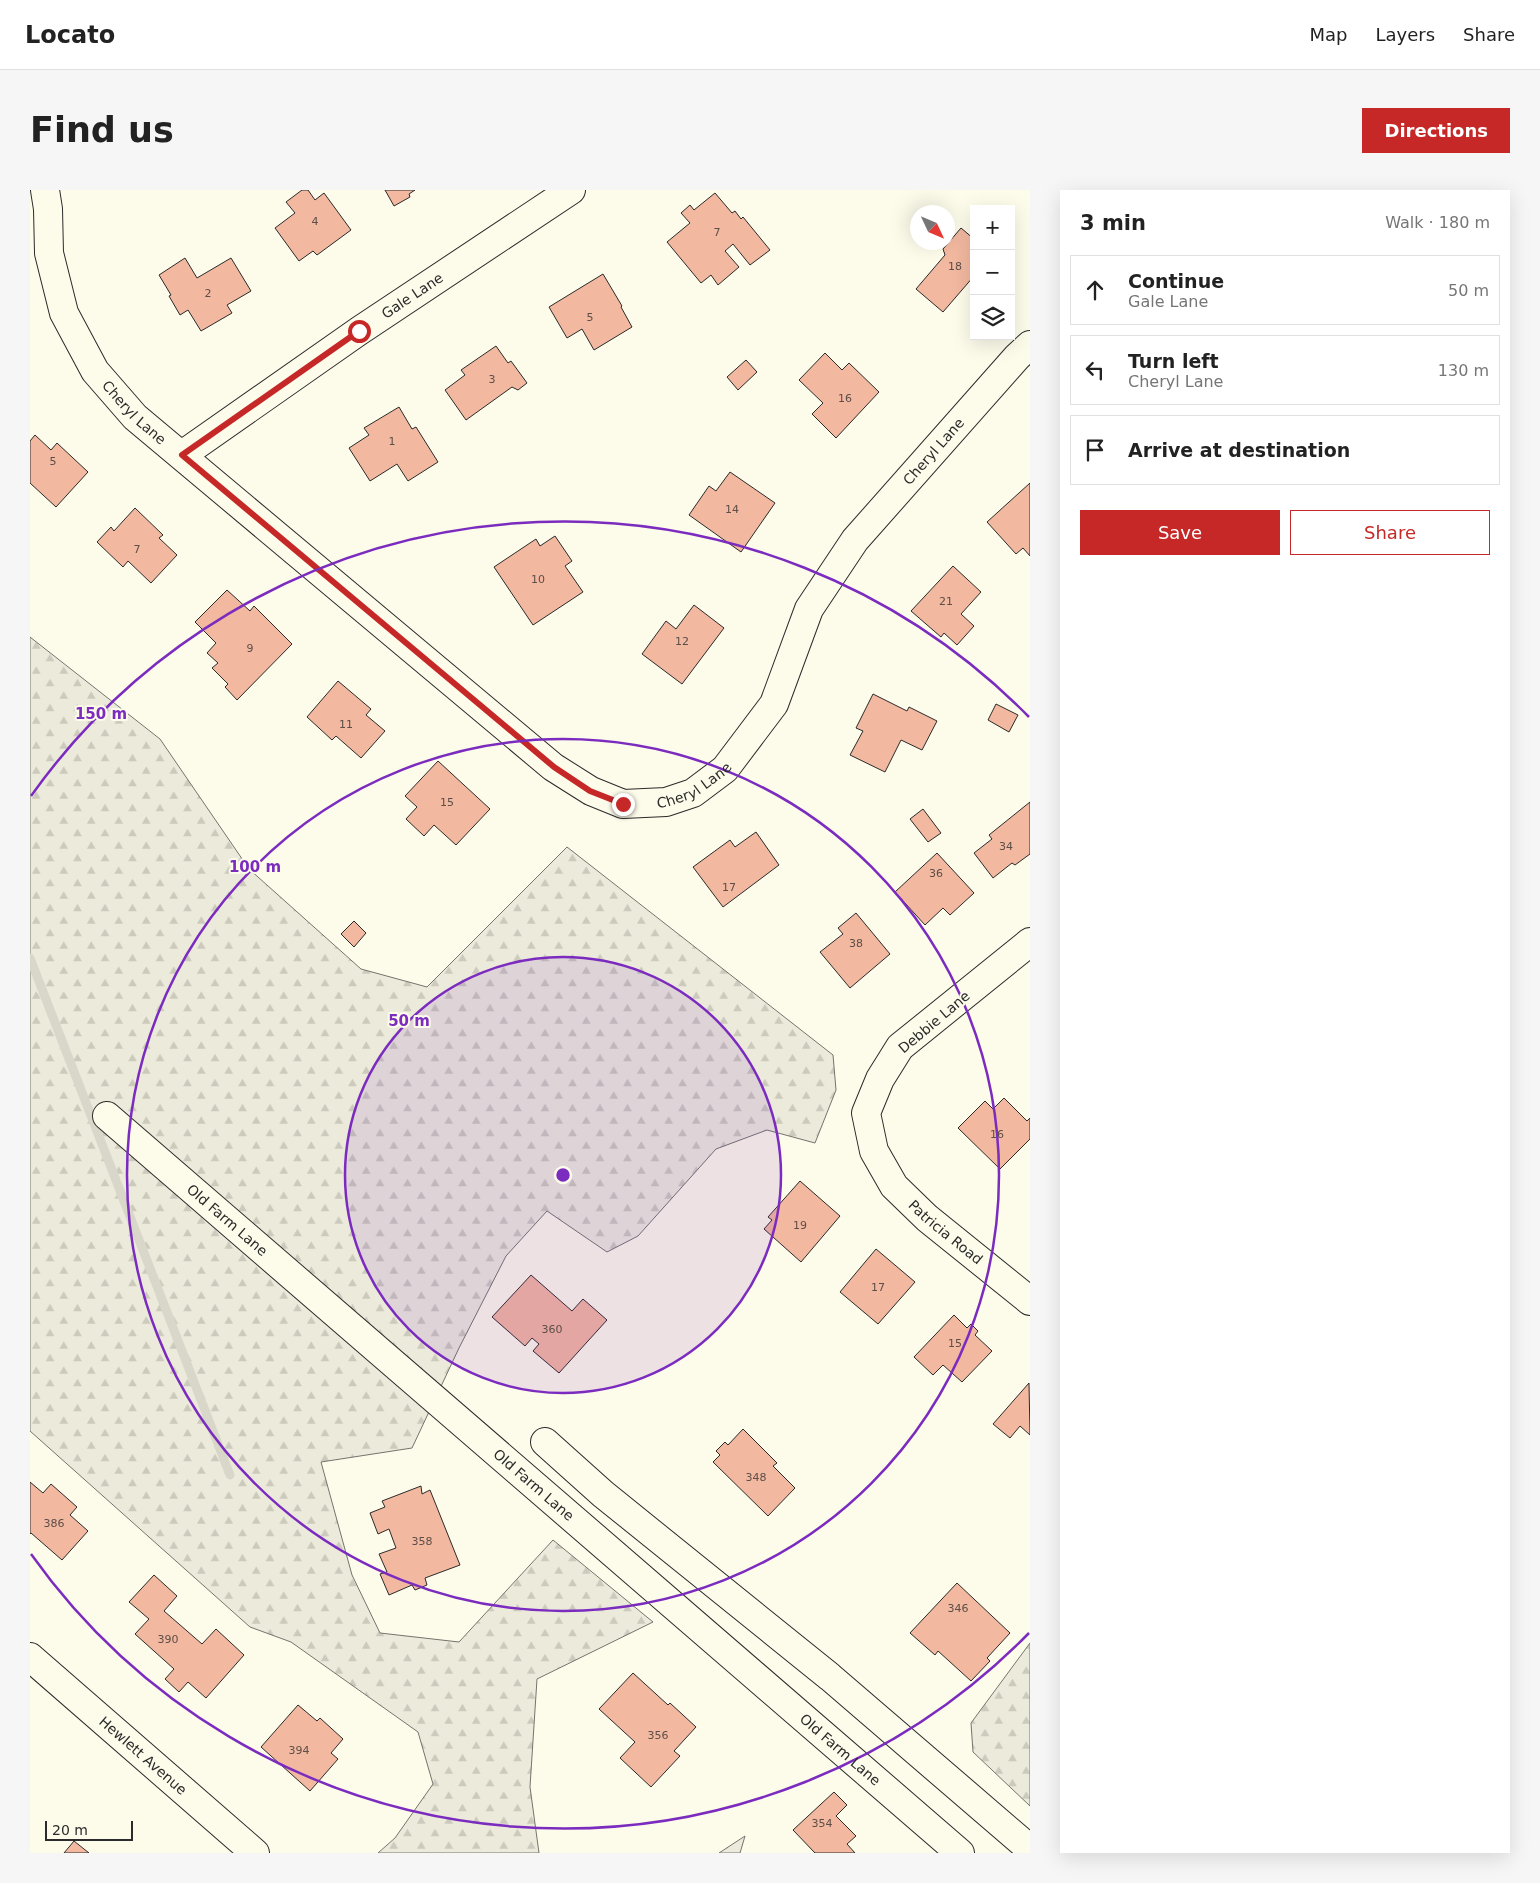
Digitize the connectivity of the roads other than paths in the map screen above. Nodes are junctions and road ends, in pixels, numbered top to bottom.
1 (44, 190) edge
2 (571, 190) edge
3 (1026, 357) edge
4 (182, 455) junction
5 (1030, 942) edge
6 (107, 1116) dead end
7 (874, 1151) joint
8 (1030, 1301) edge
9 (545, 1442) dead end
10 (30, 1657) edge
11 (1030, 1849) edge
12 (256, 1853) edge
13 (960, 1853) edge

1 - 4 street, Cheryl Lane
2 - 4 street, Gale Lane
3 - 4 street, Cheryl Lane
5 - 7 street, Debbie Lane
6 - 13 street, Old Farm Lane
7 - 8 street, Patricia Road
9 - 11 street
10 - 12 street, Hewlett Avenue

